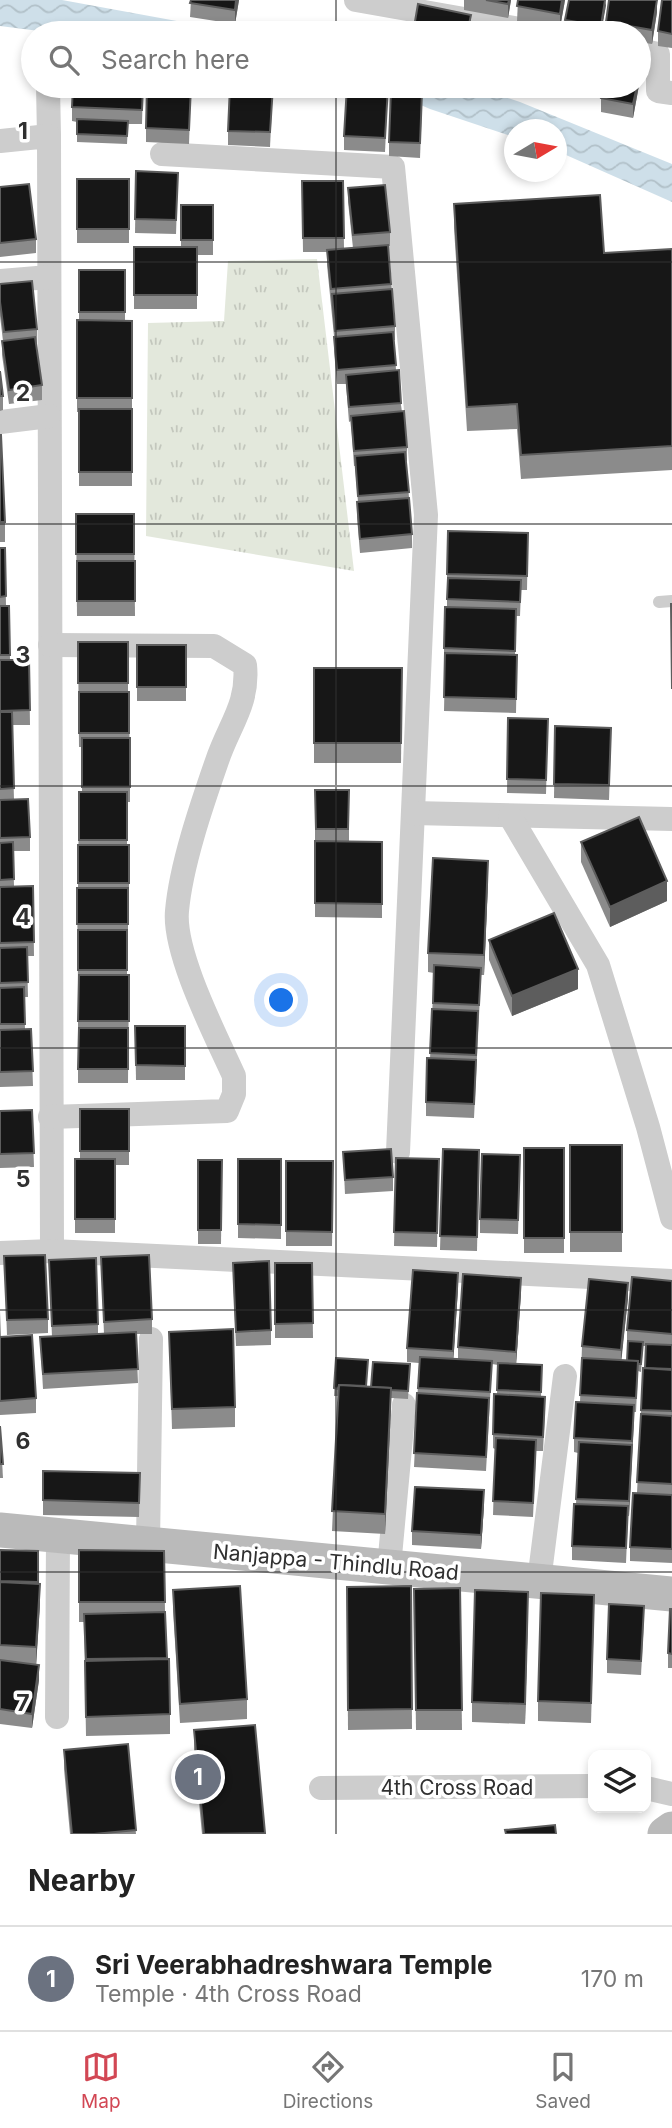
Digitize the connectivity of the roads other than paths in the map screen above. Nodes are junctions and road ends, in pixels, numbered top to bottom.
1 (356, 0) edge
2 (475, 21) edge
3 (651, 53) edge
4 (672, 93) edge
5 (48, 98) edge
6 (49, 136) junction
7 (0, 141) edge
8 (162, 154) dead end
9 (49, 276) junction
10 (0, 281) edge
11 (49, 416) junction
12 (0, 422) edge
13 (50, 645) junction
14 (413, 813) junction
15 (510, 816) junction
16 (672, 819) edge
17 (50, 1117) junction
18 (398, 1152) dead end
19 (672, 1218) edge
20 (52, 1251) junction
21 (0, 1254) edge
22 (672, 1281) edge
23 (151, 1339) dead end
24 (565, 1376) dead end
25 (404, 1405) dead end
26 (0, 1530) edge
27 (58, 1536) junction
28 (148, 1544) junction
29 (388, 1567) junction
30 (539, 1581) junction
31 (672, 1594) edge
32 (57, 1717) dead end
33 (588, 1786) edge
34 (321, 1788) dead end
35 (651, 1789) edge
36 (672, 1794) edge
37 (672, 1829) edge
38 (666, 1834) edge

1 - 2 street
3 - 4 street
5 - 6 street
6 - 7 street
6 - 9 street
8 - 14 street
9 - 10 street
9 - 11 street
11 - 12 street
11 - 13 street
13 - 17 street
13 - 17 street
14 - 15 street
14 - 18 street
15 - 16 street
15 - 19 street
17 - 20 street
20 - 21 street
20 - 22 street
23 - 28 street
24 - 30 street
25 - 29 street
26 - 27 main road, Nanjappa - Thindlu Road
27 - 28 main road, Nanjappa - Thindlu Road
27 - 32 street
28 - 29 main road, Nanjappa - Thindlu Road
29 - 30 main road, Nanjappa - Thindlu Road
30 - 31 main road, Nanjappa - Thindlu Road
33 - 34 street, 4th Cross Road
35 - 36 street
37 - 38 main road

